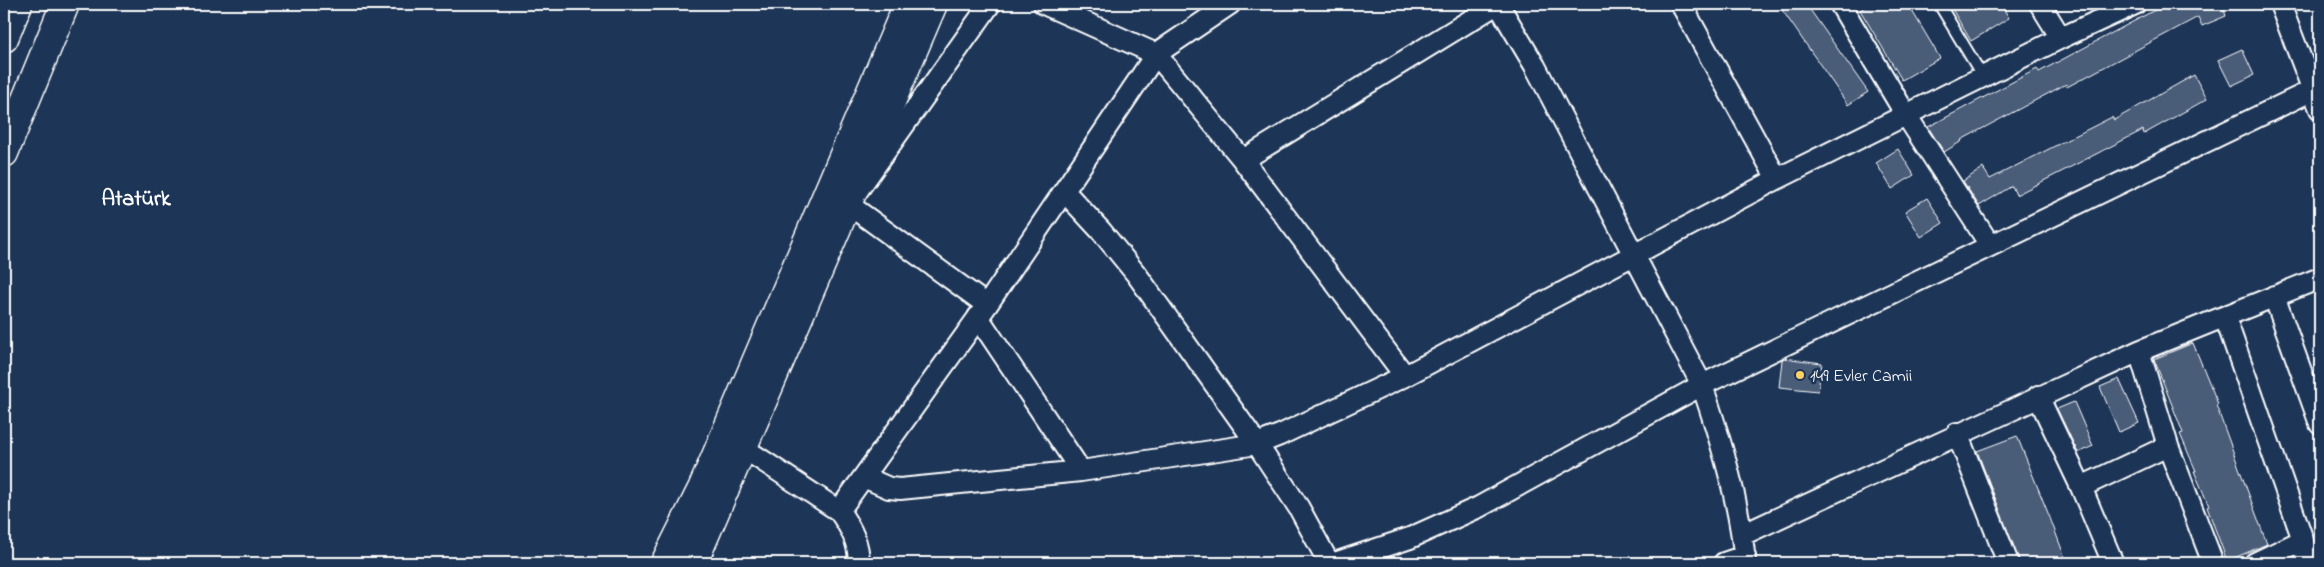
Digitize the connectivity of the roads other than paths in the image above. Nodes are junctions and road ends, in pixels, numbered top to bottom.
1 (18, 4) edge
2 (65, 4) edge
3 (908, 4) edge
4 (933, 4) edge
5 (990, 4) edge
6 (1044, 4) edge
7 (1230, 4) edge
8 (1498, 4) edge
9 (1681, 4) edge
10 (1840, 4) edge
11 (1939, 4) edge
12 (2040, 4) edge
13 (2135, 4) edge
14 (2280, 4) edge
15 (4, 38) edge
16 (2061, 38) junction
17 (1156, 54) junction
18 (1983, 76) junction
19 (2313, 90) junction
20 (2320, 109) edge
21 (1906, 115) junction
22 (4, 153) edge
23 (1243, 160) junction
24 (1777, 179) junction
25 (1064, 191) junction
26 (848, 204) junction
27 (1990, 245) junction
28 (1633, 256) junction
29 (2320, 278) edge
30 (2274, 296) junction
31 (983, 311) junction
32 (2225, 317) junction
33 (2139, 351) junction
34 (1404, 376) junction
35 (1702, 386) junction
36 (2038, 396) junction
37 (2320, 424) edge
38 (1957, 433) junction
39 (1257, 444) junction
40 (2168, 446) junction
41 (742, 447) junction
42 (1081, 471) junction
43 (864, 476) junction
44 (2081, 487) junction
45 (839, 511) junction
46 (1742, 534) junction
47 (2302, 540) junction
48 (1745, 559) edge
49 (665, 563) edge
50 (693, 563) edge
51 (859, 563) edge
52 (1329, 563) edge
53 (1335, 563) edge
54 (1724, 563) edge
55 (2008, 563) edge
56 (2113, 563) edge
57 (2213, 563) edge
58 (2255, 563) edge
59 (2308, 563) edge

1 - 15 main road
2 - 22 main road
3 - 49 main road
4 - 26 main road
5 - 26 street
6 - 17 street
7 - 17 street
8 - 23 street
8 - 28 street
9 - 24 street
10 - 21 street
11 - 18 lane
12 - 16 street
13 - 16 street
14 - 19 street
16 - 18 street
17 - 23 street
17 - 25 street
18 - 21 street
19 - 20 street
19 - 27 street
21 - 24 street
21 - 27 street
23 - 34 street
24 - 28 street
25 - 31 street
25 - 39 street
26 - 31 street
26 - 41 main road
27 - 35 street
28 - 34 street
28 - 35 street
29 - 30 street
30 - 32 street
30 - 37 street
31 - 42 street
31 - 43 street
32 - 33 street
32 - 47 street
33 - 36 street
33 - 40 street
34 - 39 street
35 - 46 street
35 - 53 street
36 - 38 street
36 - 44 street
38 - 46 street
38 - 55 street
39 - 42 street
39 - 52 street
40 - 44 street
40 - 57 street
41 - 45 street
41 - 50 main road
42 - 43 street
43 - 45 street
44 - 56 street
45 - 51 street
46 - 48 street
47 - 58 street
47 - 59 street
48 - 54 street

